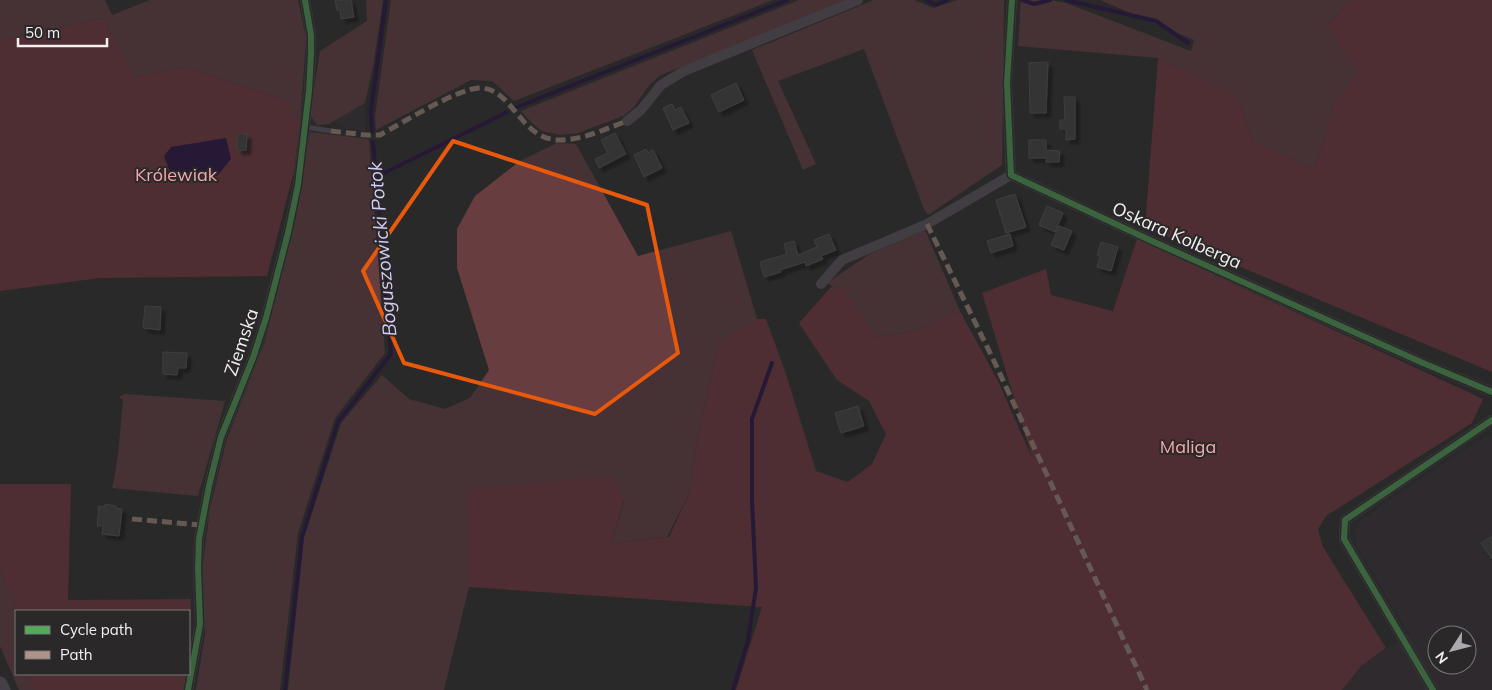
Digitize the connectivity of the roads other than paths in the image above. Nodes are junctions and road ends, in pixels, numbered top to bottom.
1 (305, 0) edge
2 (858, 0) edge
3 (1012, 0) edge
4 (627, 121) dead end
5 (305, 127) junction
6 (331, 131) dead end
7 (1011, 175) junction
8 (821, 284) dead end
9 (1492, 392) edge
10 (1492, 420) edge
11 (0, 684) edge
12 (3, 690) edge
13 (188, 690) edge
14 (1433, 690) edge

1 - 5 street, Ziemska
2 - 4 street
3 - 7 street
5 - 6 lane
5 - 13 street, Ziemska
7 - 8 street
7 - 9 street, Oskara Kolberga
10 - 14 street
11 - 12 main road

